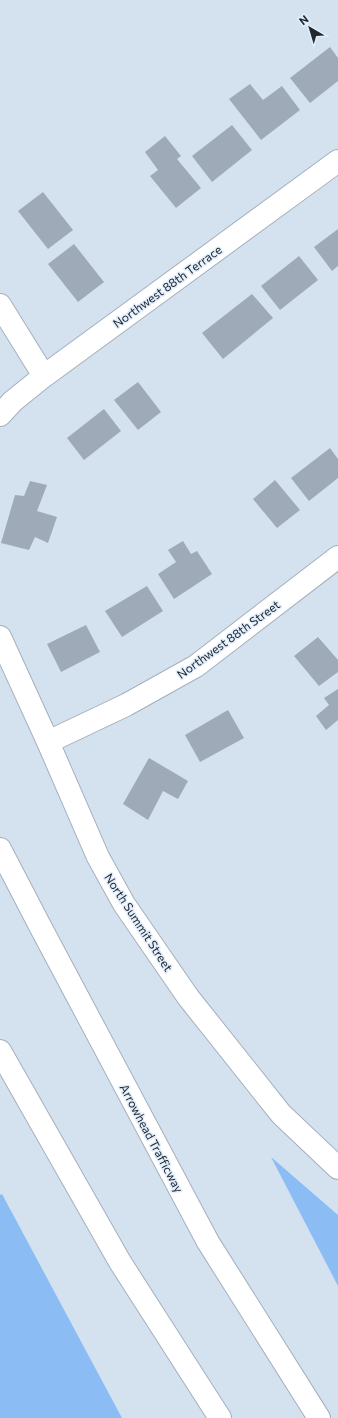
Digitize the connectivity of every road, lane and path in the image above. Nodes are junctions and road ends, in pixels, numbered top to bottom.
1 (338, 161) edge
2 (0, 305) edge
3 (44, 376) junction
4 (0, 414) edge
5 (337, 559) edge
6 (0, 637) edge
7 (48, 742) junction
8 (0, 849) edge
9 (0, 1051) edge
10 (338, 1168) edge
11 (220, 1418) edge
12 (319, 1418) edge

1 - 3 main road, Northwest 88th Terrace
2 - 3 main road
3 - 4 main road, Northwest 88th Terrace
5 - 7 main road, Northwest 88th Street
6 - 7 main road, North Summit Street
7 - 10 main road, North Summit Street
8 - 12 main road, Arrowhead Trafficway
9 - 11 main road

